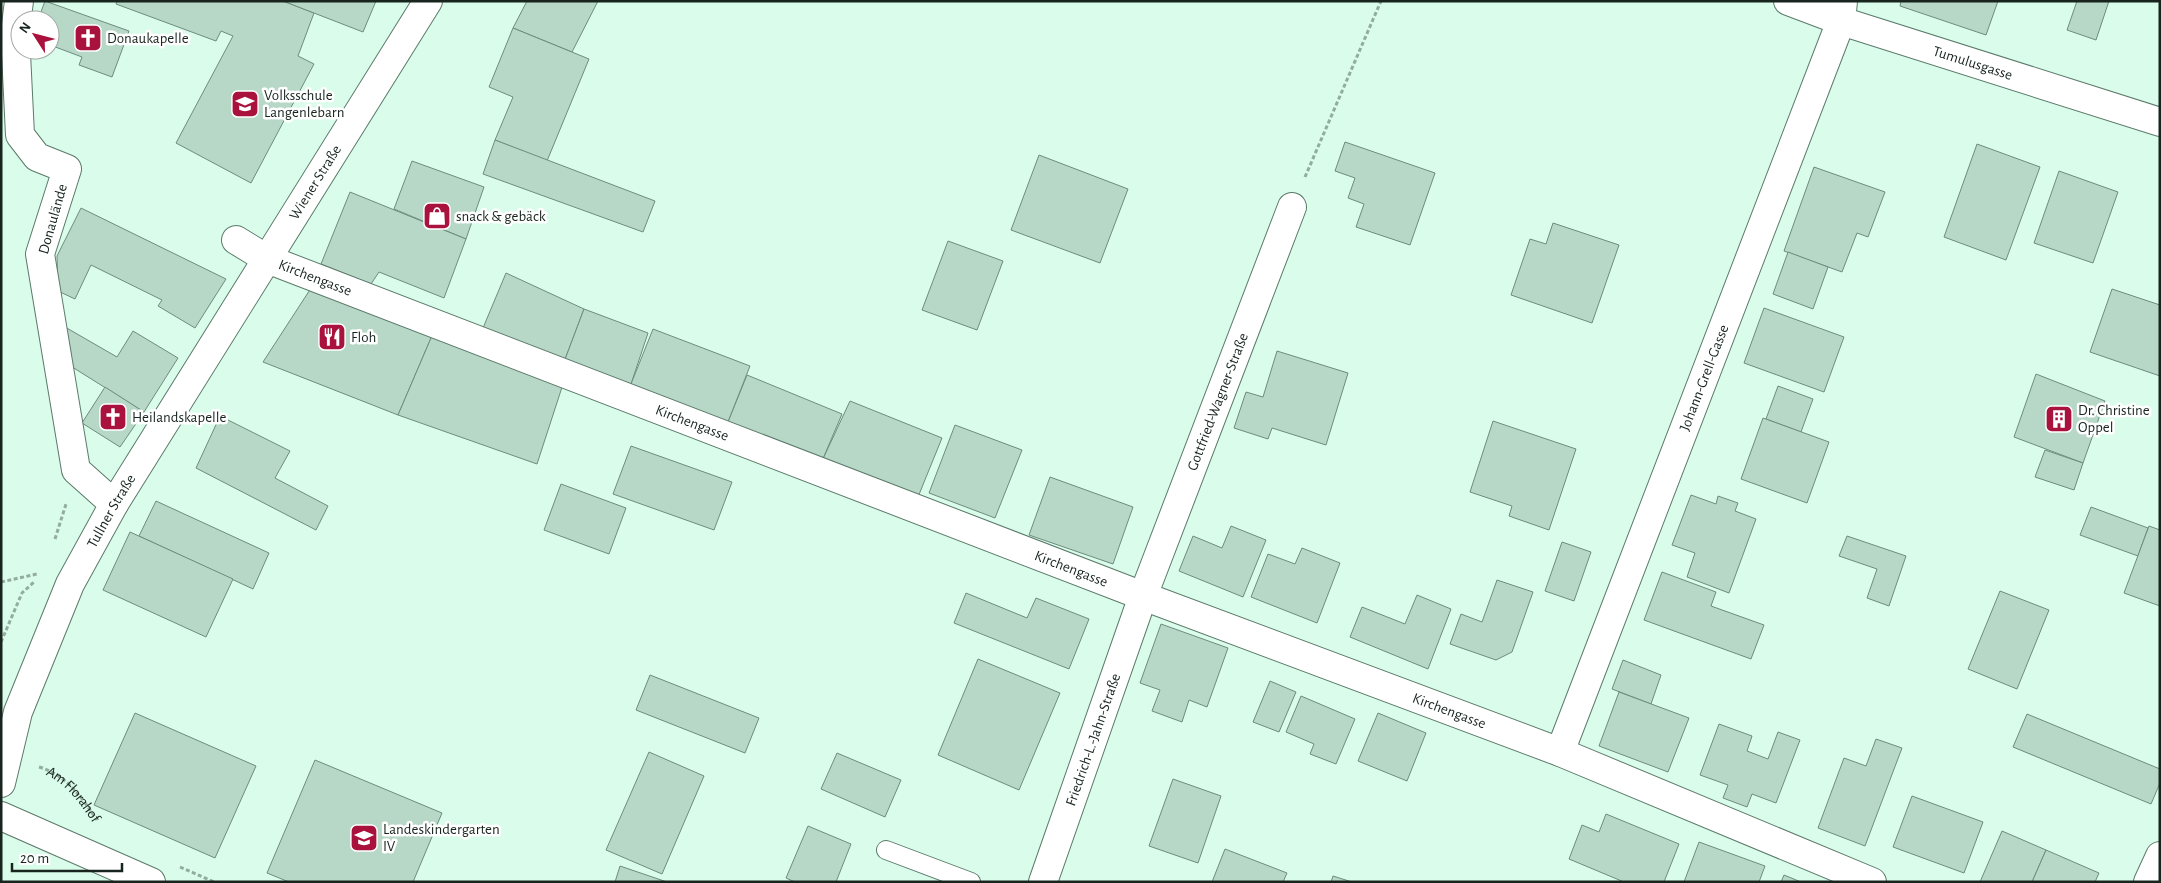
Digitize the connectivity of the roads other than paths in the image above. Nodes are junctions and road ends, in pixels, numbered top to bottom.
1 (19, 1) edge
2 (428, 1) edge
3 (1788, 1) edge
4 (1842, 11) edge
5 (2160, 122) edge
6 (1292, 206) road end
7 (236, 240) dead end
8 (267, 259) junction
9 (114, 504) junction
10 (1143, 596) junction
11 (1560, 752) junction
12 (4, 770) edge
13 (1, 816) edge
14 (886, 850) dead end
15 (2160, 856) edge
16 (151, 882) edge
17 (971, 882) edge
18 (1043, 882) edge
19 (1872, 882) edge
20 (2148, 882) edge

1 - 9 street, Donaulände
2 - 8 street, Wiener Straße
3 - 4 street, Tumulusgasse
4 - 5 street, Tumulusgasse
4 - 11 street, Johann-Grell-Gasse
6 - 10 street, Gottfried-Wagner-Straße
7 - 8 street, Kirchengasse
8 - 9 street, Tullner Straße
8 - 10 street, Kirchengasse
9 - 12 street, Tullner Straße
10 - 11 street, Kirchengasse
10 - 18 street, Friedrich-L.-Jahn-Straße
11 - 19 street, Kirchengasse
13 - 16 street
14 - 17 lane
15 - 20 street

